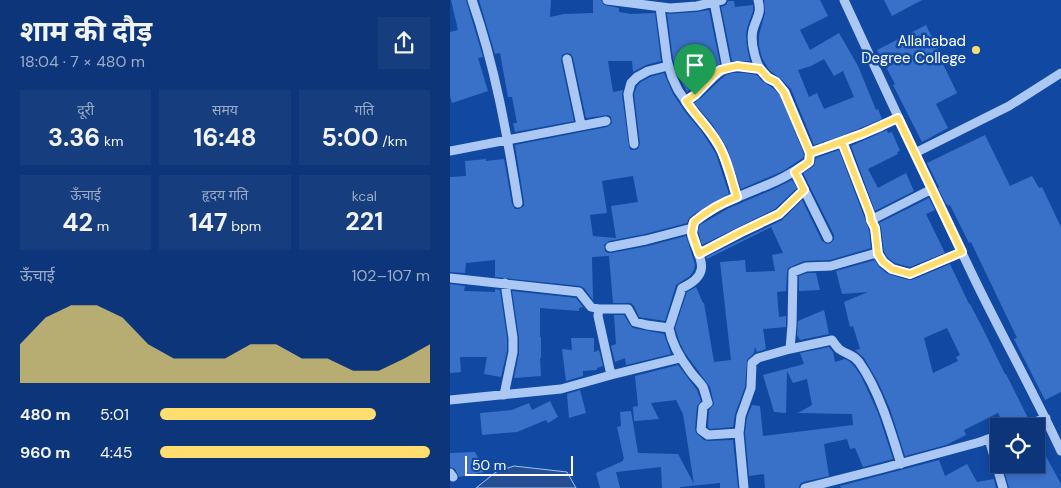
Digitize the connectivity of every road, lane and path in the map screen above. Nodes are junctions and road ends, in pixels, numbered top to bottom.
1 (472, 0) edge
2 (607, 0) edge
3 (758, 0) edge
4 (844, 0) edge
5 (627, 1) edge
6 (718, 1) edge
7 (660, 7) junction
8 (567, 58) dead end
9 (668, 66) junction
10 (728, 68) junction
11 (760, 69) junction
12 (1061, 73) edge
13 (686, 101) junction
14 (898, 118) junction
15 (606, 121) dead end
16 (580, 125) junction
17 (508, 140) junction
18 (842, 142) junction
19 (634, 144) dead end
20 (450, 151) edge
21 (810, 153) junction
22 (915, 154) junction
23 (795, 172) junction
24 (932, 189) junction
25 (804, 190) junction
26 (737, 197) junction
27 (518, 203) dead end
28 (871, 220) junction
29 (692, 228) junction
30 (828, 238) dead end
31 (610, 247) dead end
32 (962, 252) junction
33 (699, 254) junction
34 (878, 254) junction
35 (450, 278) edge
36 (505, 283) junction
37 (599, 309) junction
38 (669, 328) junction
39 (790, 349) junction
40 (680, 358) junction
41 (611, 375) junction
42 (504, 395) junction
43 (450, 400) edge
44 (1046, 418) joint
45 (739, 433) junction
46 (989, 439) joint
47 (1061, 451) edge
48 (901, 464) junction
49 (744, 488) edge
50 (805, 488) edge
51 (1004, 488) edge

1 - 17 street
2 - 5 street
3 - 11 street
4 - 14 street
5 - 7 street
6 - 7 street
6 - 10 street
7 - 9 street
8 - 16 street
9 - 13 street
9 - 19 street
10 - 11 street
10 - 13 street
11 - 21 street
12 - 22 street
13 - 26 street
14 - 18 street
14 - 22 street
15 - 16 street
16 - 17 street
17 - 20 street
17 - 27 street
18 - 21 street
18 - 28 street
21 - 23 street
22 - 24 street
23 - 25 street
23 - 26 street
24 - 28 street
24 - 32 street
25 - 30 street
25 - 33 street
26 - 29 street
28 - 34 street
29 - 31 street
29 - 33 street
32 - 34 street
32 - 44 street
33 - 38 street
34 - 39 street
35 - 36 street
36 - 37 street
36 - 42 street
37 - 38 street
37 - 41 street
38 - 40 street
39 - 45 street
39 - 48 street
40 - 41 street
40 - 45 street
41 - 42 street
42 - 43 street
44 - 47 street
45 - 49 street
46 - 48 street
46 - 51 street
48 - 50 street

